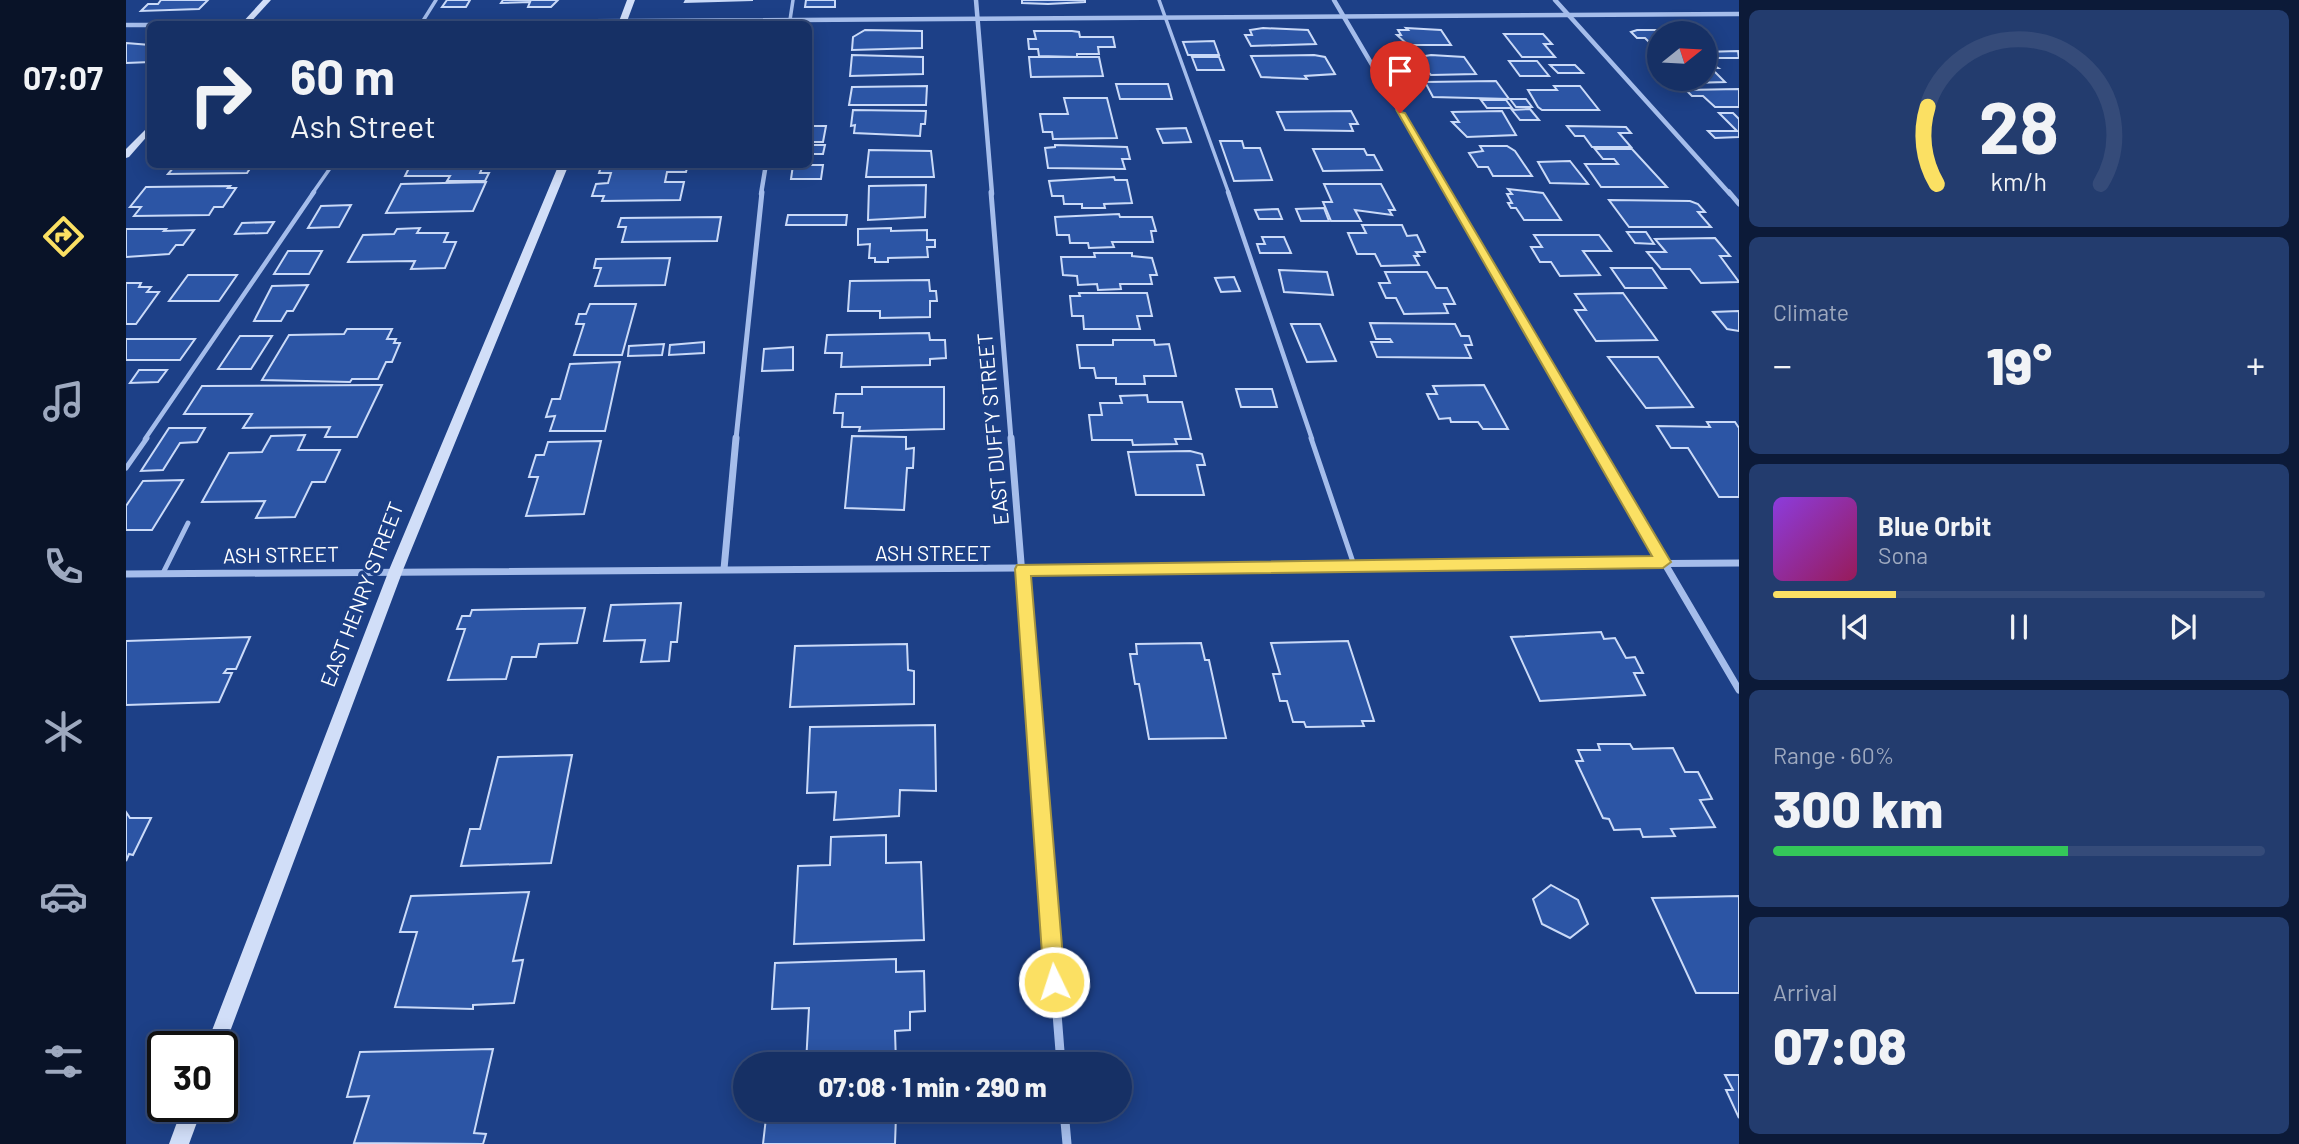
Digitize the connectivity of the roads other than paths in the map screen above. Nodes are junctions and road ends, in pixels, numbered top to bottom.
1 (267, 0) edge
2 (436, 0) edge
3 (631, 0) edge
4 (793, 0) edge
5 (976, 0) edge
6 (1159, 0) edge
7 (1334, 0) edge
8 (1555, 0) edge
9 (1568, 14) junction
10 (1739, 14) edge
11 (1163, 18) junction
12 (1345, 18) junction
13 (978, 19) junction
14 (249, 21) edge
15 (423, 21) edge
16 (623, 21) edge
17 (789, 21) edge
18 (812, 22) edge
19 (147, 24) edge
20 (126, 25) edge
21 (147, 131) edge
22 (126, 155) edge
23 (330, 168) edge
24 (562, 168) edge
25 (765, 168) edge
26 (1739, 204) edge
27 (137, 449) junction
28 (126, 451) edge
29 (126, 468) edge
30 (188, 523) dead end
31 (1663, 562) junction
32 (1739, 563) edge
33 (1354, 565) junction
34 (724, 569) junction
35 (1023, 569) junction
36 (396, 570) junction
37 (163, 573) junction
38 (126, 574) edge
39 (1739, 690) edge
40 (222, 1031) edge
41 (1060, 1052) edge
42 (187, 1122) edge
43 (1065, 1122) edge
44 (179, 1144) edge
45 (1067, 1144) edge

1 - 14 main road
2 - 15 lane
3 - 16 main road
4 - 17 lane
5 - 13 street, EAST DUFFY STREET
6 - 11 lane
7 - 12 street
8 - 9 street
9 - 10 street
9 - 12 street
9 - 26 street
11 - 12 street
11 - 13 street
11 - 33 lane
12 - 31 street
13 - 18 street
13 - 35 street, EAST DUFFY STREET
19 - 20 street
21 - 22 main road
23 - 27 lane
24 - 36 main road, EAST HENRY STREET
25 - 34 street
27 - 28 lane
27 - 29 lane
30 - 37 lane
31 - 32 street, ASH STREET
31 - 33 street, ASH STREET
31 - 39 street
33 - 35 street, ASH STREET
34 - 35 street, ASH STREET
34 - 36 street, ASH STREET
35 - 41 street, EAST DUFFY STREET
36 - 37 street, ASH STREET
36 - 40 main road, EAST HENRY STREET
37 - 38 street, ASH STREET
42 - 44 main road
43 - 45 street

